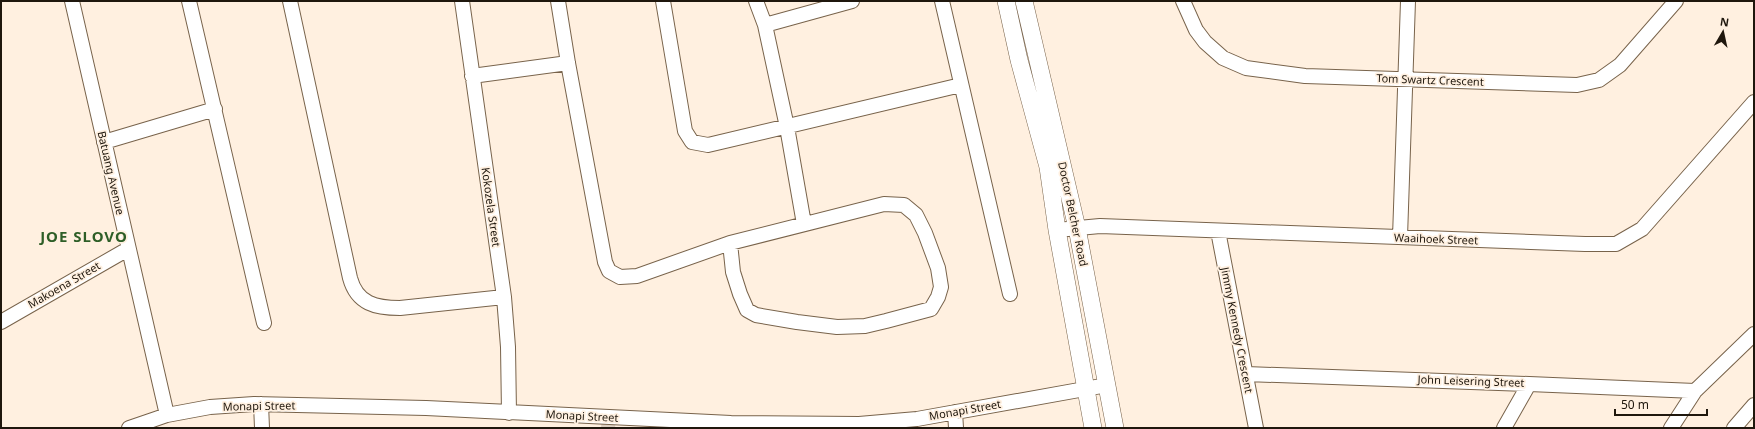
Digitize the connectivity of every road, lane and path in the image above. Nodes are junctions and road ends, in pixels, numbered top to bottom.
1 (72, 1) edge
2 (189, 1) edge
3 (290, 1) edge
4 (462, 1) edge
5 (558, 1) edge
6 (663, 1) edge
7 (756, 1) edge
8 (942, 1) edge
9 (1006, 1) edge
10 (1024, 1) edge
11 (1183, 1) edge
12 (1408, 1) edge
13 (1676, 1) edge
14 (844, 2) edge
15 (765, 25) junction
16 (568, 63) junction
17 (472, 76) junction
18 (1405, 78) junction
19 (961, 85) junction
20 (1754, 102) edge
21 (215, 108) junction
22 (787, 127) junction
23 (104, 142) junction
24 (804, 224) junction
25 (1077, 228) junction
26 (1057, 230) junction
27 (1218, 231) junction
28 (1400, 237) junction
29 (730, 243) junction
30 (128, 249) junction
31 (1010, 294) dead end
32 (504, 297) junction
33 (1, 322) edge
34 (264, 323) dead end
35 (1754, 334) edge
36 (1246, 374) junction
37 (1529, 384) junction
38 (1107, 385) junction
39 (1086, 389) junction
40 (1695, 391) junction
41 (261, 404) junction
42 (1754, 405) edge
43 (955, 412) junction
44 (509, 413) junction
45 (167, 415) junction
46 (129, 428) edge
47 (262, 428) edge
48 (956, 428) edge
49 (1093, 428) edge
50 (1115, 428) edge
51 (1256, 428) edge
52 (1504, 428) edge
53 (1671, 428) edge
54 (1734, 428) edge

1 - 23 street, Batuang Avenue
2 - 21 street
3 - 32 street
4 - 17 street, Kokozela Street
5 - 16 street
6 - 22 street
7 - 15 street
8 - 19 street
9 - 26 main road, Doctor Belcher Road
10 - 25 main road, Doctor Belcher Road
11 - 18 street, Tom Swartz Crescent
12 - 18 street
13 - 18 street, Tom Swartz Crescent
14 - 15 street
15 - 22 street
16 - 17 street
16 - 29 street
17 - 32 street, Kokozela Street
18 - 28 street
19 - 22 street
19 - 31 street
20 - 28 street, Waaihoek Street
21 - 23 street
21 - 34 street
22 - 24 street
23 - 30 street, Batuang Avenue
24 - 29 street
24 - 29 street
25 - 26 street, Waaihoek Street
25 - 27 street, Waaihoek Street
25 - 38 main road, Doctor Belcher Road
26 - 39 main road, Doctor Belcher Road
27 - 28 street, Waaihoek Street
27 - 36 street, Jimmy Kennedy Crescent
30 - 33 street, Makoena Street
30 - 45 street, Batuang Avenue
32 - 44 street, Kokozela Street
35 - 40 street
36 - 37 street, John Leisering Street
36 - 51 street, Jimmy Kennedy Crescent
37 - 40 street, John Leisering Street
37 - 52 street
38 - 39 street, Monapi Street
38 - 50 main road, Doctor Belcher Road
39 - 43 street, Monapi Street
39 - 49 main road, Doctor Belcher Road
40 - 53 street
41 - 44 street, Monapi Street
41 - 45 street, Monapi Street
41 - 47 street
42 - 54 street
43 - 44 street, Monapi Street
43 - 48 street
45 - 46 street, Monapi Street

